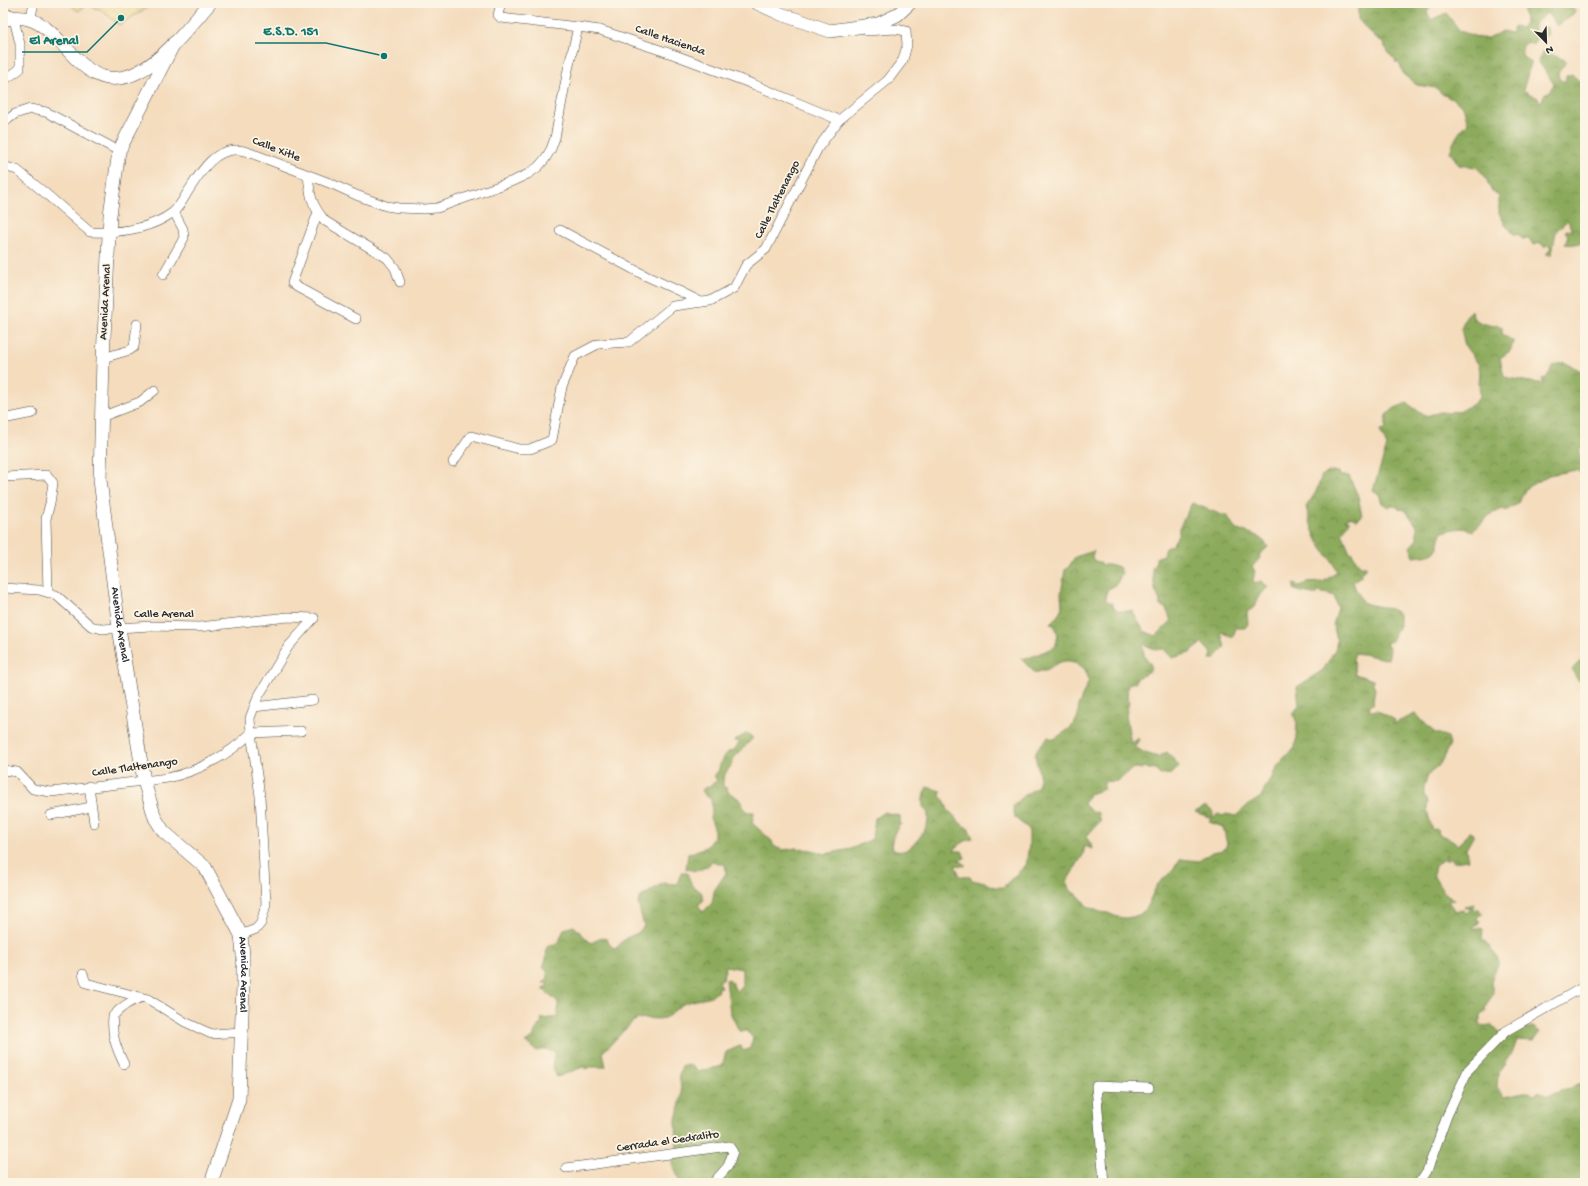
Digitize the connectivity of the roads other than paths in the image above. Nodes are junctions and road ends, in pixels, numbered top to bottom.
1 (34, 3) edge
2 (210, 3) edge
3 (501, 3) edge
4 (757, 3) edge
5 (910, 3) edge
6 (6, 16) edge
7 (31, 16) junction
8 (578, 26) junction
9 (830, 31) junction
10 (174, 43) junction
11 (3, 81) edge
12 (839, 120) junction
13 (3, 123) edge
14 (119, 151) junction
15 (3, 166) edge
16 (308, 175) junction
17 (174, 212) junction
18 (318, 212) junction
19 (560, 230) dead end
20 (110, 233) junction
21 (163, 275) dead end
22 (400, 282) dead end
23 (701, 302) junction
24 (356, 319) dead end
25 (137, 324) dead end
26 (103, 358) junction
27 (155, 390) dead end
28 (34, 413) dead end
29 (101, 417) junction
30 (3, 419) edge
31 (453, 462) dead end
32 (3, 477) edge
33 (3, 588) edge
34 (48, 592) junction
35 (119, 628) junction
36 (313, 700) dead end
37 (254, 707) junction
38 (301, 731) dead end
39 (252, 733) junction
40 (3, 770) edge
41 (144, 781) junction
42 (89, 786) junction
43 (91, 807) junction
44 (51, 815) dead end
45 (94, 823) dead end
46 (241, 935) junction
47 (82, 974) dead end
48 (1585, 986) edge
49 (142, 998) junction
50 (242, 1032) junction
51 (124, 1064) dead end
52 (1149, 1088) dead end
53 (566, 1168) dead end
54 (211, 1183) edge
55 (714, 1183) edge
56 (1104, 1183) edge
57 (1419, 1183) edge

1 - 7 street
2 - 10 street
3 - 8 street, Calle Hacienda
4 - 9 street
5 - 9 street
6 - 7 street
6 - 11 street
7 - 10 street
8 - 12 street, Calle Hacienda
8 - 16 street, Calle Xitle
9 - 12 street, Calle Tlaltenango
10 - 14 street, Avenida Arenal
12 - 23 street, Calle Tlaltenango
13 - 14 street
14 - 20 street, Avenida Arenal
15 - 20 street, Calle Xitle
16 - 17 street, Calle Xitle
16 - 18 street
17 - 20 street, Calle Xitle
17 - 21 street
18 - 22 street
18 - 24 street
19 - 23 street
20 - 26 street, Avenida Arenal
23 - 31 street, Calle Tlaltenango
25 - 26 street
26 - 29 street, Avenida Arenal
27 - 29 street
28 - 30 street
29 - 35 street, Avenida Arenal
32 - 34 street
33 - 34 street, Calle Arenal
34 - 35 street, Calle Arenal
35 - 37 street, Calle Arenal
35 - 41 street, Avenida Arenal
36 - 37 street
37 - 39 street
38 - 39 street
39 - 41 street, Calle Tlaltenango
39 - 46 street
40 - 42 street, Calle Tlaltenango
41 - 42 street, Calle Tlaltenango
41 - 46 street, Avenida Arenal
42 - 43 street
43 - 44 street
43 - 45 street
46 - 50 street, Avenida Arenal
47 - 49 street
48 - 57 street
49 - 50 street
49 - 51 street
50 - 54 street, Avenida Arenal
52 - 56 street
53 - 55 street, Cerrada el Cedralito

